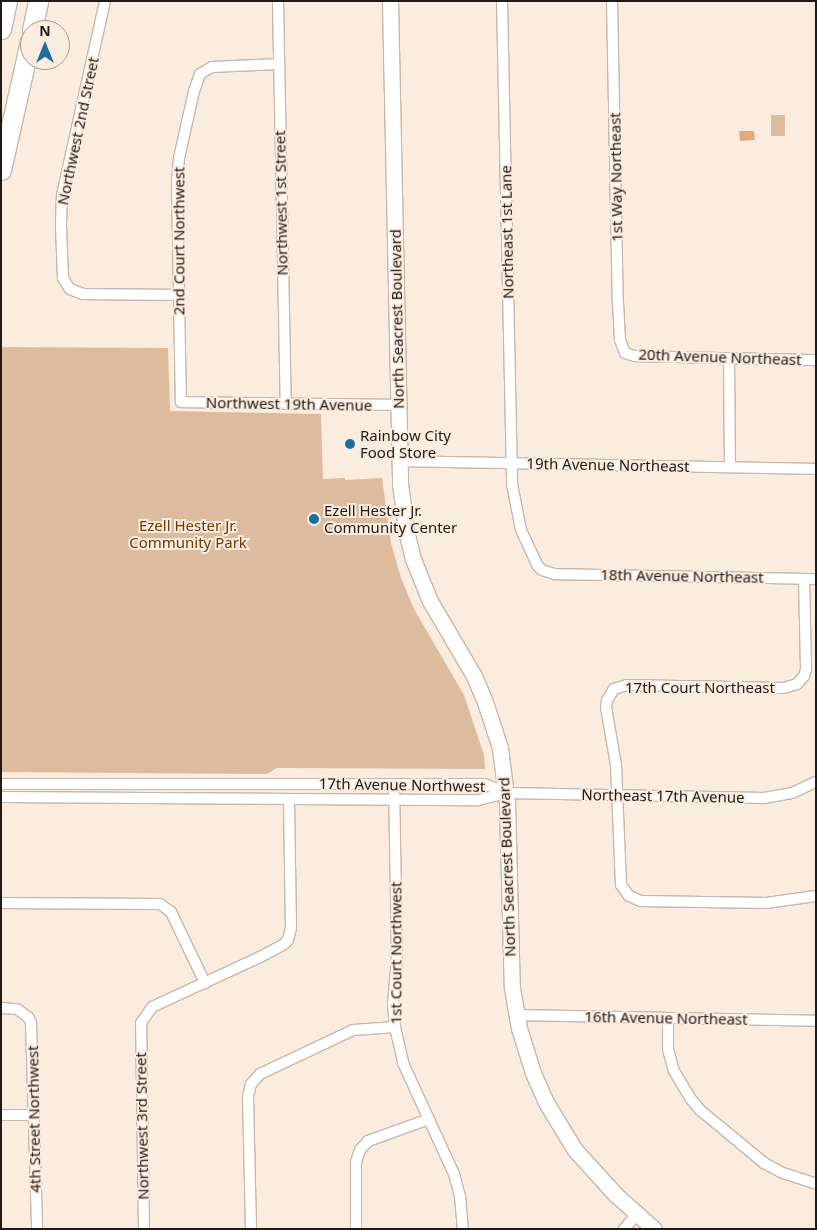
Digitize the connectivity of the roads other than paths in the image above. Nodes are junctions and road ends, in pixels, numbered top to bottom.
1 (7, 1) edge
2 (38, 1) edge
3 (105, 1) edge
4 (278, 1) edge
5 (390, 1) edge
6 (502, 1) edge
7 (612, 1) edge
8 (34, 20) edge
9 (1, 29) edge
10 (279, 64) junction
11 (23, 70) edge
12 (1, 170) edge
13 (178, 295) junction
14 (626, 353) joint
15 (729, 358) junction
16 (816, 360) edge
17 (181, 402) joint
18 (286, 404) junction
19 (398, 405) junction
20 (399, 461) junction
21 (511, 463) junction
22 (730, 467) junction
23 (816, 469) edge
24 (548, 573) joint
25 (804, 579) junction
26 (816, 579) edge
27 (816, 782) edge
28 (1, 784) edge
29 (394, 784) junction
30 (507, 793) junction
31 (619, 795) junction
32 (1, 798) edge
33 (289, 799) junction
34 (395, 801) junction
35 (816, 896) edge
36 (1, 903) edge
37 (205, 983) junction
38 (1, 1008) edge
39 (516, 1014) junction
40 (668, 1018) junction
41 (816, 1021) edge
42 (395, 1027) junction
43 (1, 1115) edge
44 (34, 1115) junction
45 (429, 1119) junction
46 (816, 1184) edge
47 (637, 1214) junction
48 (37, 1229) edge
49 (144, 1229) edge
50 (251, 1229) edge
51 (356, 1229) edge
52 (463, 1229) edge
53 (624, 1229) edge
54 (653, 1229) edge

1 - 9 highway
2 - 8 highway
3 - 13 street, Northwest 2nd Street
4 - 10 street, Northwest 1st Street
5 - 19 street, North Seacrest Boulevard
6 - 21 street, Northeast 1st Lane
7 - 14 street, 1st Way Northeast
10 - 13 street, 2nd Court Northwest
10 - 18 street, Northwest 1st Street
11 - 12 highway
13 - 17 street, 2nd Court Northwest
14 - 15 street, 20th Avenue Northeast
15 - 16 street, 20th Avenue Northeast
15 - 22 street
17 - 18 street, Northwest 19th Avenue
18 - 19 street, Northwest 19th Avenue
19 - 20 street, North Seacrest Boulevard
20 - 21 street, 19th Avenue Northeast
20 - 30 street, North Seacrest Boulevard
21 - 22 street, 19th Avenue Northeast
21 - 24 street, Northeast 1st Lane
22 - 23 street, 19th Avenue Northeast
24 - 25 street, 18th Avenue Northeast
25 - 26 street, 18th Avenue Northeast
25 - 31 street, 17th Court Northeast
27 - 31 street, Northeast 17th Avenue
28 - 29 street, 17th Avenue Northwest
29 - 30 street, 17th Avenue Northwest
29 - 34 street, 1st Court Northwest
30 - 31 street, Northeast 17th Avenue
30 - 34 street, 17th Avenue Northwest
30 - 39 street, North Seacrest Boulevard
31 - 35 street
32 - 33 street, 17th Avenue Northwest
33 - 34 street, 17th Avenue Northwest
33 - 37 street
34 - 42 street, 1st Court Northwest
36 - 37 street
37 - 49 street, Northwest 3rd Street
38 - 44 street, 4th Street Northwest
39 - 40 street, 16th Avenue Northeast
39 - 47 street, North Seacrest Boulevard
40 - 41 street, 16th Avenue Northeast
40 - 46 street
42 - 45 street, 1st Court Northwest
42 - 50 street
43 - 44 street
44 - 48 street, 4th Street Northwest
45 - 51 street
45 - 52 street, 1st Court Northwest
47 - 53 street
47 - 54 street, North Seacrest Boulevard

